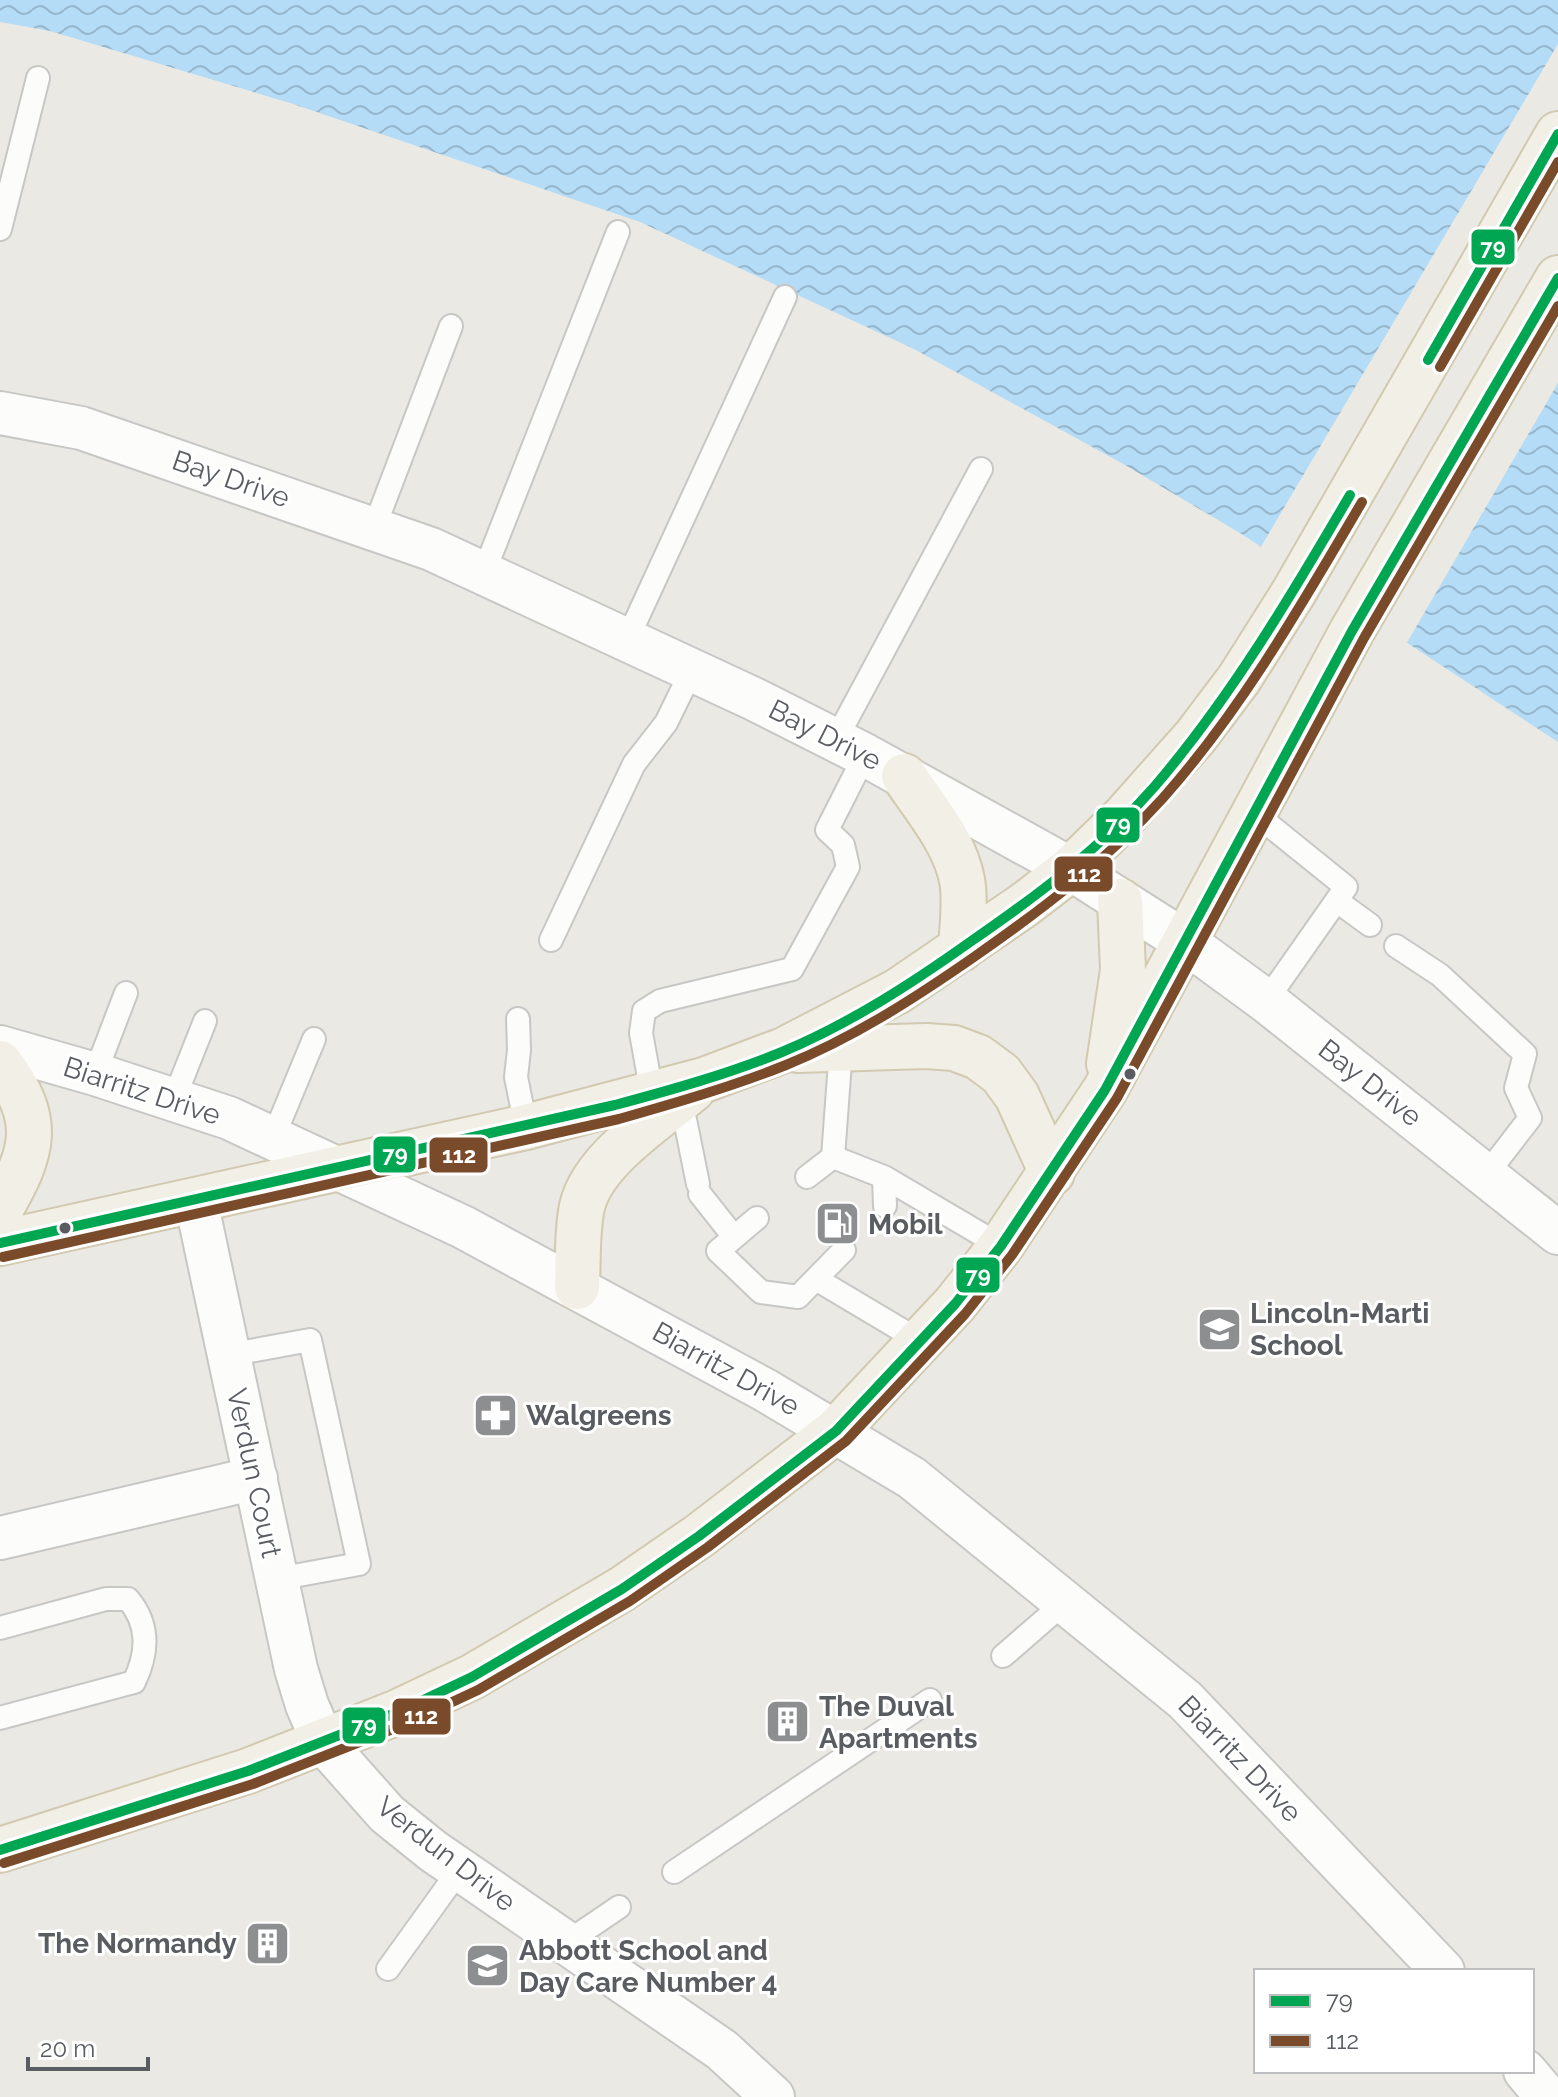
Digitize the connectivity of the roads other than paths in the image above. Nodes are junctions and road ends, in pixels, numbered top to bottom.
1 (38, 78) dead end
2 (1558, 134) edge
3 (0, 229) edge
4 (618, 232) dead end
5 (1558, 278) edge
6 (785, 297) dead end
7 (451, 326) dead end
8 (0, 413) edge
9 (981, 469) dead end
10 (374, 528) junction
11 (484, 572) junction
12 (627, 640) junction
13 (692, 670) junction
14 (850, 748) junction
15 (904, 776) junction
16 (1253, 812) junction
17 (1071, 869) junction
18 (1120, 901) junction
19 (1337, 901) junction
20 (1370, 925) dead end
21 (551, 940) dead end
22 (1184, 941) junction
23 (1396, 946) dead end
24 (961, 949) junction
25 (126, 993) dead end
26 (1266, 1001) junction
27 (518, 1019) dead end
28 (205, 1021) dead end
29 (314, 1039) dead end
30 (0, 1047) edge
31 (841, 1049) junction
32 (784, 1050) junction
33 (0, 1063) edge
34 (95, 1074) junction
35 (1105, 1090) junction
36 (679, 1091) junction
37 (174, 1099) junction
38 (526, 1127) junction
39 (273, 1138) junction
40 (833, 1157) junction
41 (339, 1169) junction
42 (1052, 1173) junction
43 (1486, 1175) junction
44 (807, 1177) dead end
45 (884, 1177) junction
46 (196, 1201) junction
47 (885, 1206) dead end
48 (0, 1210) edge
49 (757, 1218) dead end
50 (1558, 1233) edge
51 (734, 1237) junction
52 (0, 1243) edge
53 (1001, 1246) junction
54 (844, 1250) dead end
55 (816, 1279) junction
56 (577, 1287) junction
57 (920, 1341) junction
58 (228, 1355) junction
59 (836, 1431) junction
60 (256, 1478) junction
61 (0, 1538) edge
62 (277, 1579) junction
63 (1064, 1603) junction
64 (0, 1628) edge
65 (1003, 1656) dead end
66 (930, 1700) dead end
67 (0, 1718) edge
68 (323, 1742) junction
69 (0, 1850) edge
70 (460, 1869) junction
71 (674, 1872) dead end
72 (619, 1907) dead end
73 (566, 1943) junction
74 (388, 1969) dead end
75 (1441, 1969) edge
76 (1527, 2073) edge
77 (773, 2097) edge
78 (1547, 2097) edge

1 - 3 lane
2 - 17 main road
4 - 11 lane
5 - 16 main road
6 - 12 lane
7 - 10 lane
8 - 10 street, Bay Drive
9 - 14 lane
10 - 11 street, Bay Drive
11 - 12 street, Bay Drive
12 - 13 street, Bay Drive
13 - 14 street, Bay Drive
13 - 21 lane
14 - 15 street, Bay Drive
14 - 36 lane
15 - 17 street, Bay Drive
15 - 24 main road
16 - 19 lane
16 - 22 main road
17 - 18 street, Bay Drive
17 - 24 main road
18 - 22 street, Bay Drive
18 - 35 main road
19 - 20 lane
19 - 26 lane
22 - 26 street, Bay Drive
22 - 35 main road
23 - 43 lane
24 - 32 main road
25 - 34 lane
26 - 43 street, Bay Drive
27 - 38 lane
28 - 37 lane
29 - 39 lane
30 - 34 street, Biarritz Drive
31 - 32 main road
31 - 40 lane
31 - 42 main road
32 - 36 main road
33 - 48 main road
34 - 37 street, Biarritz Drive
35 - 42 main road
36 - 38 main road
36 - 51 lane
36 - 56 main road
37 - 39 street, Biarritz Drive
38 - 41 main road
39 - 41 street, Biarritz Drive
40 - 44 lane
40 - 45 lane
41 - 46 main road
41 - 56 street, Biarritz Drive
42 - 53 main road
43 - 50 street, Bay Drive
45 - 47 lane
45 - 53 lane
46 - 52 main road
46 - 58 street, Verdun Court
49 - 51 lane
51 - 55 lane
53 - 57 main road
54 - 55 lane
55 - 57 lane
56 - 59 street, Biarritz Drive
57 - 59 main road
58 - 60 street, Verdun Court
58 - 62 lane
59 - 63 street, Biarritz Drive
59 - 68 main road
60 - 61 street
60 - 62 street, Verdun Court
62 - 68 street, Verdun Court
63 - 65 lane
63 - 75 street, Biarritz Drive
64 - 67 lane
66 - 71 lane
68 - 69 main road
68 - 70 street, Verdun Drive
70 - 73 street, Verdun Drive
70 - 74 lane
72 - 73 lane
73 - 77 street, Verdun Drive
76 - 78 street

